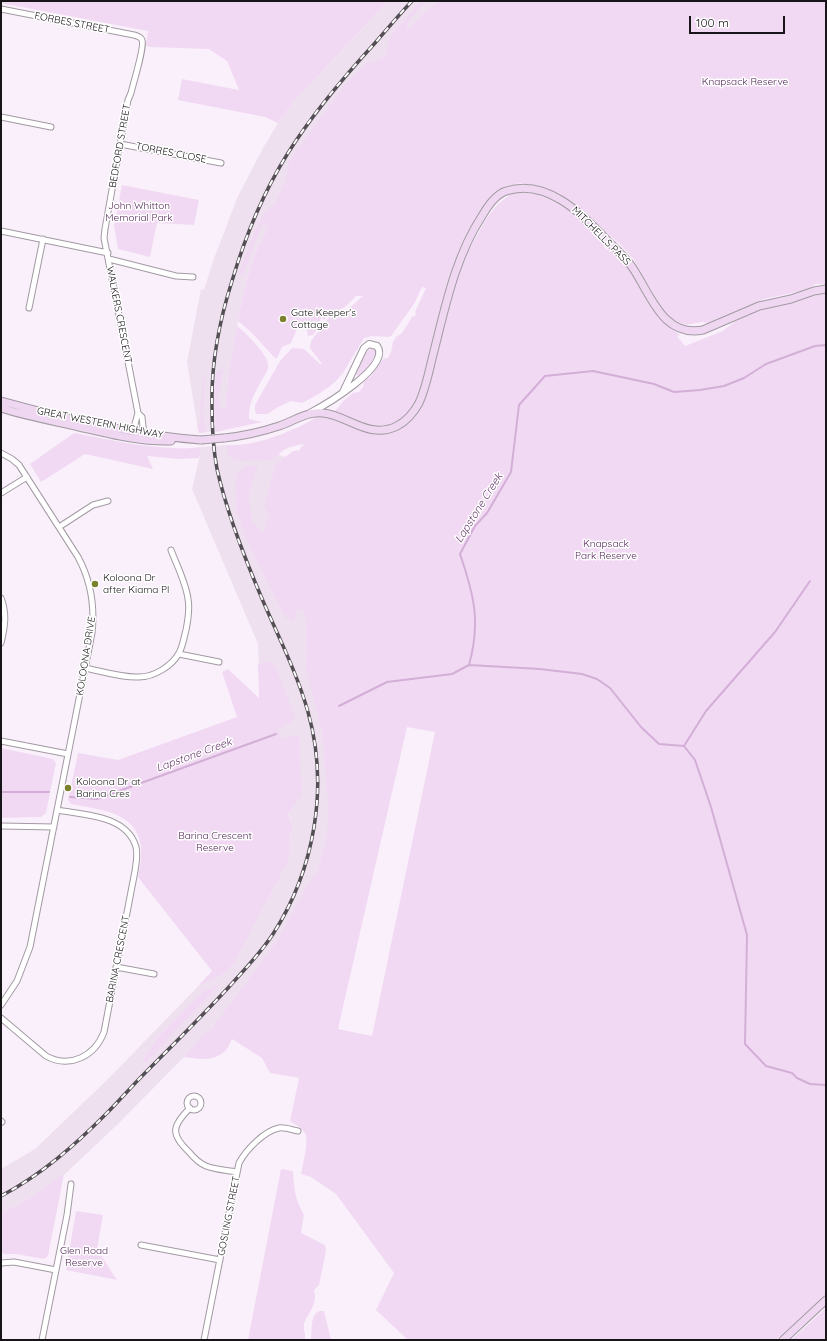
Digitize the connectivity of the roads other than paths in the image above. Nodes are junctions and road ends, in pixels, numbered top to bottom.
1 (1, 9) edge
2 (142, 40) joint
3 (1, 117) edge
4 (51, 127) dead end
5 (120, 144) junction
6 (221, 163) dead end
7 (1, 231) edge
8 (43, 239) junction
9 (108, 253) junction
10 (109, 259) junction
11 (193, 278) dead end
12 (826, 289) edge
13 (29, 308) dead end
14 (343, 392) junction
15 (1, 401) edge
16 (1, 408) edge
17 (138, 413) junction
18 (309, 413) junction
19 (133, 431) junction
20 (144, 436) junction
21 (1, 453) edge
22 (27, 477) junction
23 (1, 494) edge
24 (108, 501) dead end
25 (59, 527) junction
26 (171, 550) dead end
27 (1, 598) edge
28 (1, 643) edge
29 (179, 654) junction
30 (219, 662) dead end
31 (85, 668) junction
32 (1, 741) edge
33 (68, 754) junction
34 (57, 810) junction
35 (1, 826) edge
36 (54, 827) junction
37 (116, 967) junction
38 (154, 974) dead end
39 (1, 1005) edge
40 (1, 1018) edge
41 (190, 1108) dead end
42 (298, 1131) dead end
43 (237, 1172) junction
44 (71, 1184) dead end
45 (141, 1245) dead end
46 (220, 1260) junction
47 (1, 1263) edge
48 (56, 1270) junction
49 (826, 1300) edge
50 (42, 1340) edge
51 (204, 1340) edge
52 (783, 1340) edge

1 - 2 street, FORBES STREET
2 - 5 street, BEDFORD STREET
3 - 4 street
5 - 6 street, TORRES CLOSE
5 - 9 street, BEDFORD STREET
7 - 8 street, WALKERS CRESCENT
8 - 9 street, WALKERS CRESCENT
8 - 13 street
9 - 10 street, WALKERS CRESCENT
10 - 11 street
10 - 17 street, WALKERS CRESCENT
12 - 18 main road, MITCHELLS PASS
14 - 14 street, GREAT WESTERN HIGHWAY
14 - 18 street, GREAT WESTERN HIGHWAY
15 - 19 main road, GREAT WESTERN HIGHWAY
16 - 20 main road, GREAT WESTERN HIGHWAY
17 - 19 street, WALKERS CRESCENT
17 - 20 street, WALKERS CRESCENT
18 - 20 main road, GREAT WESTERN HIGHWAY, bridge
19 - 20 main road, GREAT WESTERN HIGHWAY
21 - 22 street, KOLOONA DRIVE
22 - 23 street
22 - 25 street, KOLOONA DRIVE
24 - 25 street
25 - 31 street, KOLOONA DRIVE
26 - 29 street
27 - 28 street
29 - 30 street
29 - 31 street
31 - 33 street, KOLOONA DRIVE
32 - 33 street
33 - 34 street, KOLOONA DRIVE
34 - 36 street, KOLOONA DRIVE
34 - 37 street, BARINA CRESCENT
35 - 36 street
36 - 39 street, KOLOONA DRIVE
37 - 38 street
37 - 40 street, BARINA CRESCENT
41 - 43 street
42 - 43 street, GOSLING STREET
43 - 46 street, GOSLING STREET
44 - 48 street
45 - 46 street
46 - 51 street, GOSLING STREET
47 - 48 street
48 - 50 street
49 - 52 main road

